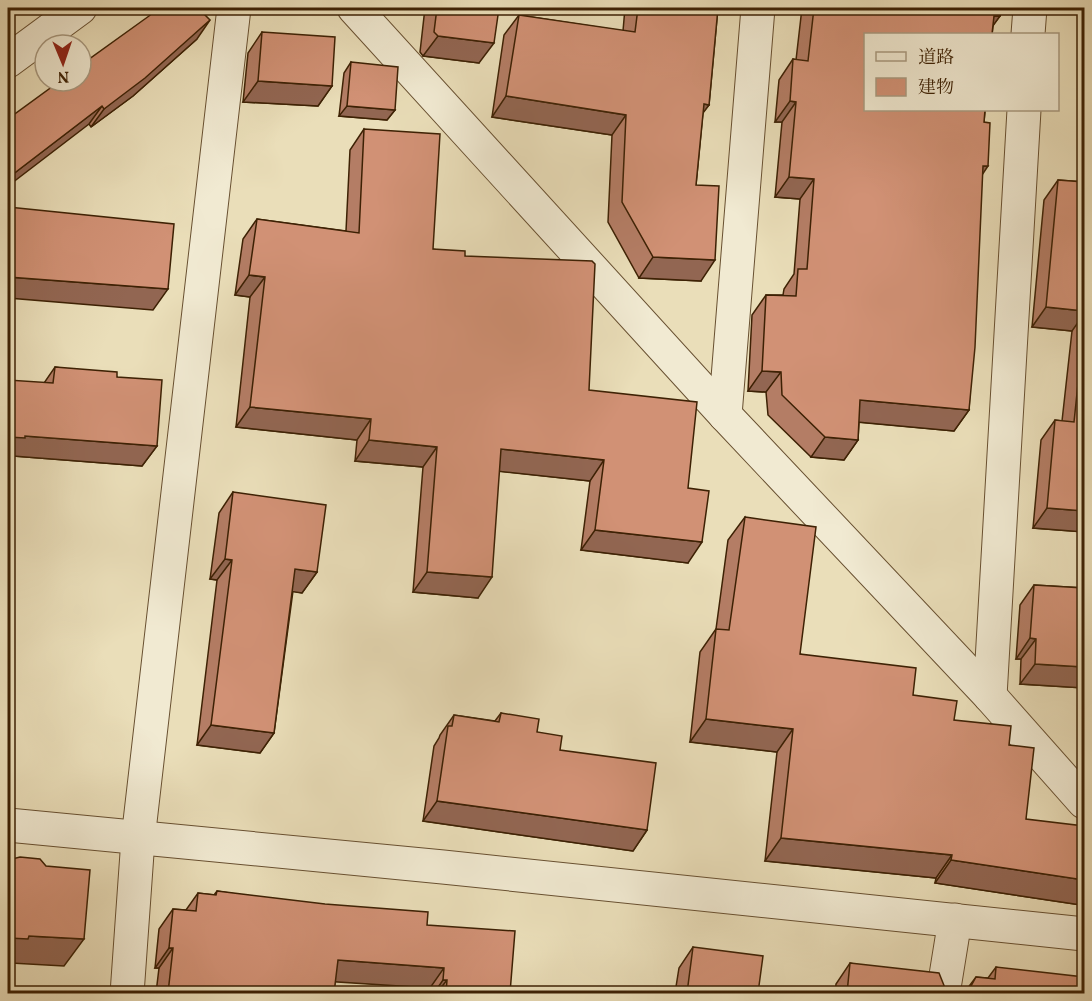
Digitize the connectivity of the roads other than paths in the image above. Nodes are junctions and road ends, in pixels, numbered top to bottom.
1 (80, 8) edge
2 (234, 8) edge
3 (354, 8) edge
4 (758, 8) edge
5 (1030, 8) edge
6 (1028, 33) edge
7 (8, 61) edge
8 (1024, 111) edge
9 (725, 415) junction
10 (990, 696) junction
11 (1084, 802) edge
12 (8, 825) edge
13 (138, 839) junction
14 (955, 920) junction
15 (1084, 934) edge
16 (127, 993) edge
17 (943, 993) edge

1 - 7 street
2 - 13 street
3 - 9 street
4 - 9 street
5 - 6 street
8 - 10 street
9 - 10 street
10 - 11 street
12 - 13 street
13 - 14 street
13 - 16 street
14 - 15 street
14 - 17 street

